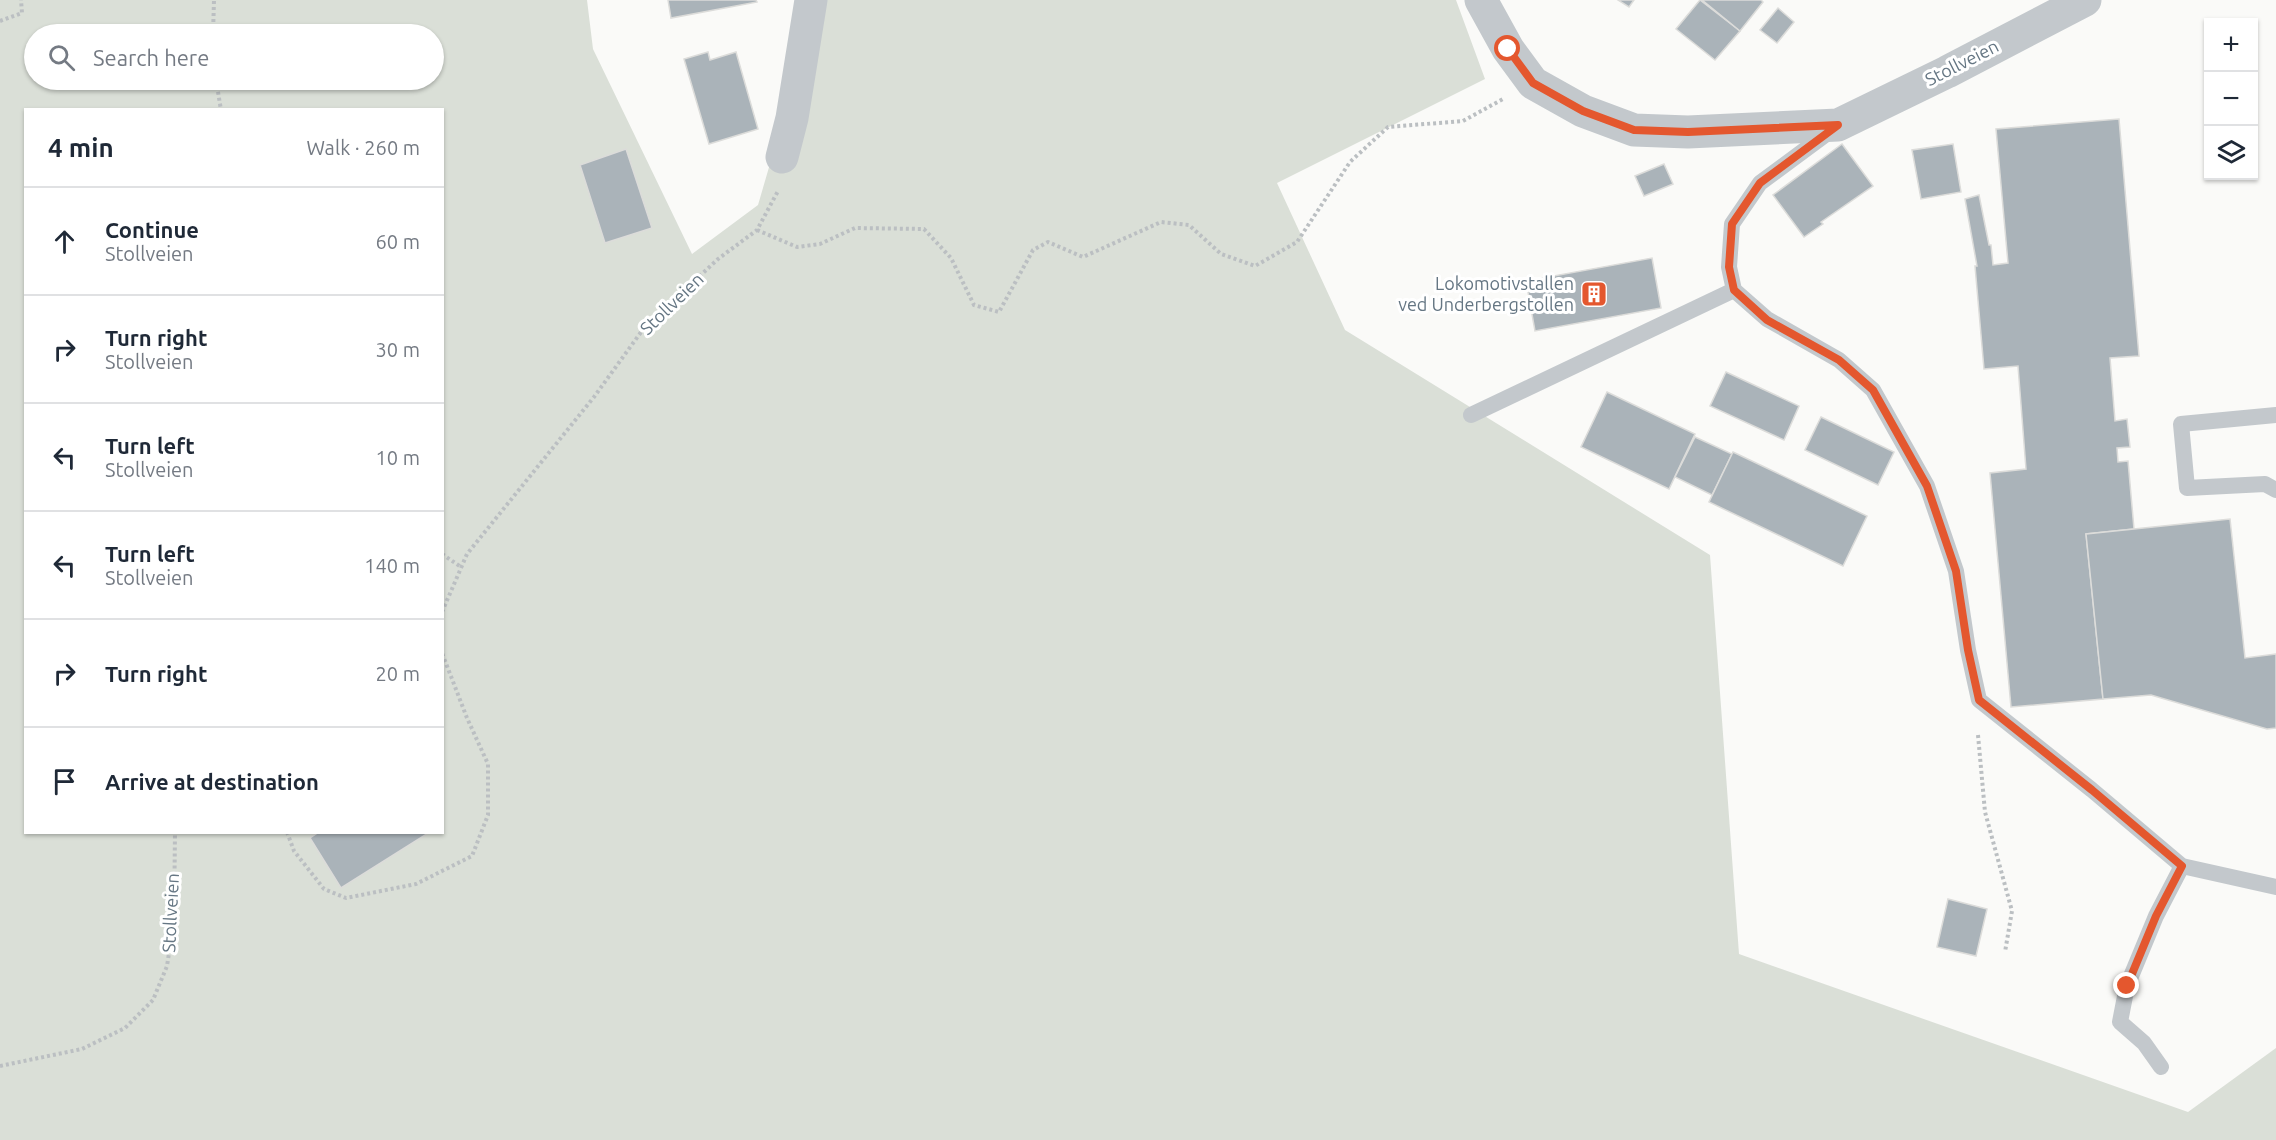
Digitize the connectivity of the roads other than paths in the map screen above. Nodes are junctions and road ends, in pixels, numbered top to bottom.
1 (811, 0) edge
2 (1481, 0) edge
3 (2085, 0) edge
4 (1838, 125) junction
5 (782, 157) road end
6 (1734, 290) junction
7 (1471, 414) dead end
8 (2276, 415) edge
9 (2276, 490) edge
10 (2182, 866) junction
11 (2276, 887) edge
12 (2161, 1067) dead end

1 - 5 street
2 - 4 street, Stollveien
3 - 4 street, Stollveien
4 - 6 lane, Stollveien
6 - 7 lane
6 - 10 lane
8 - 9 lane
10 - 11 lane
10 - 12 lane

